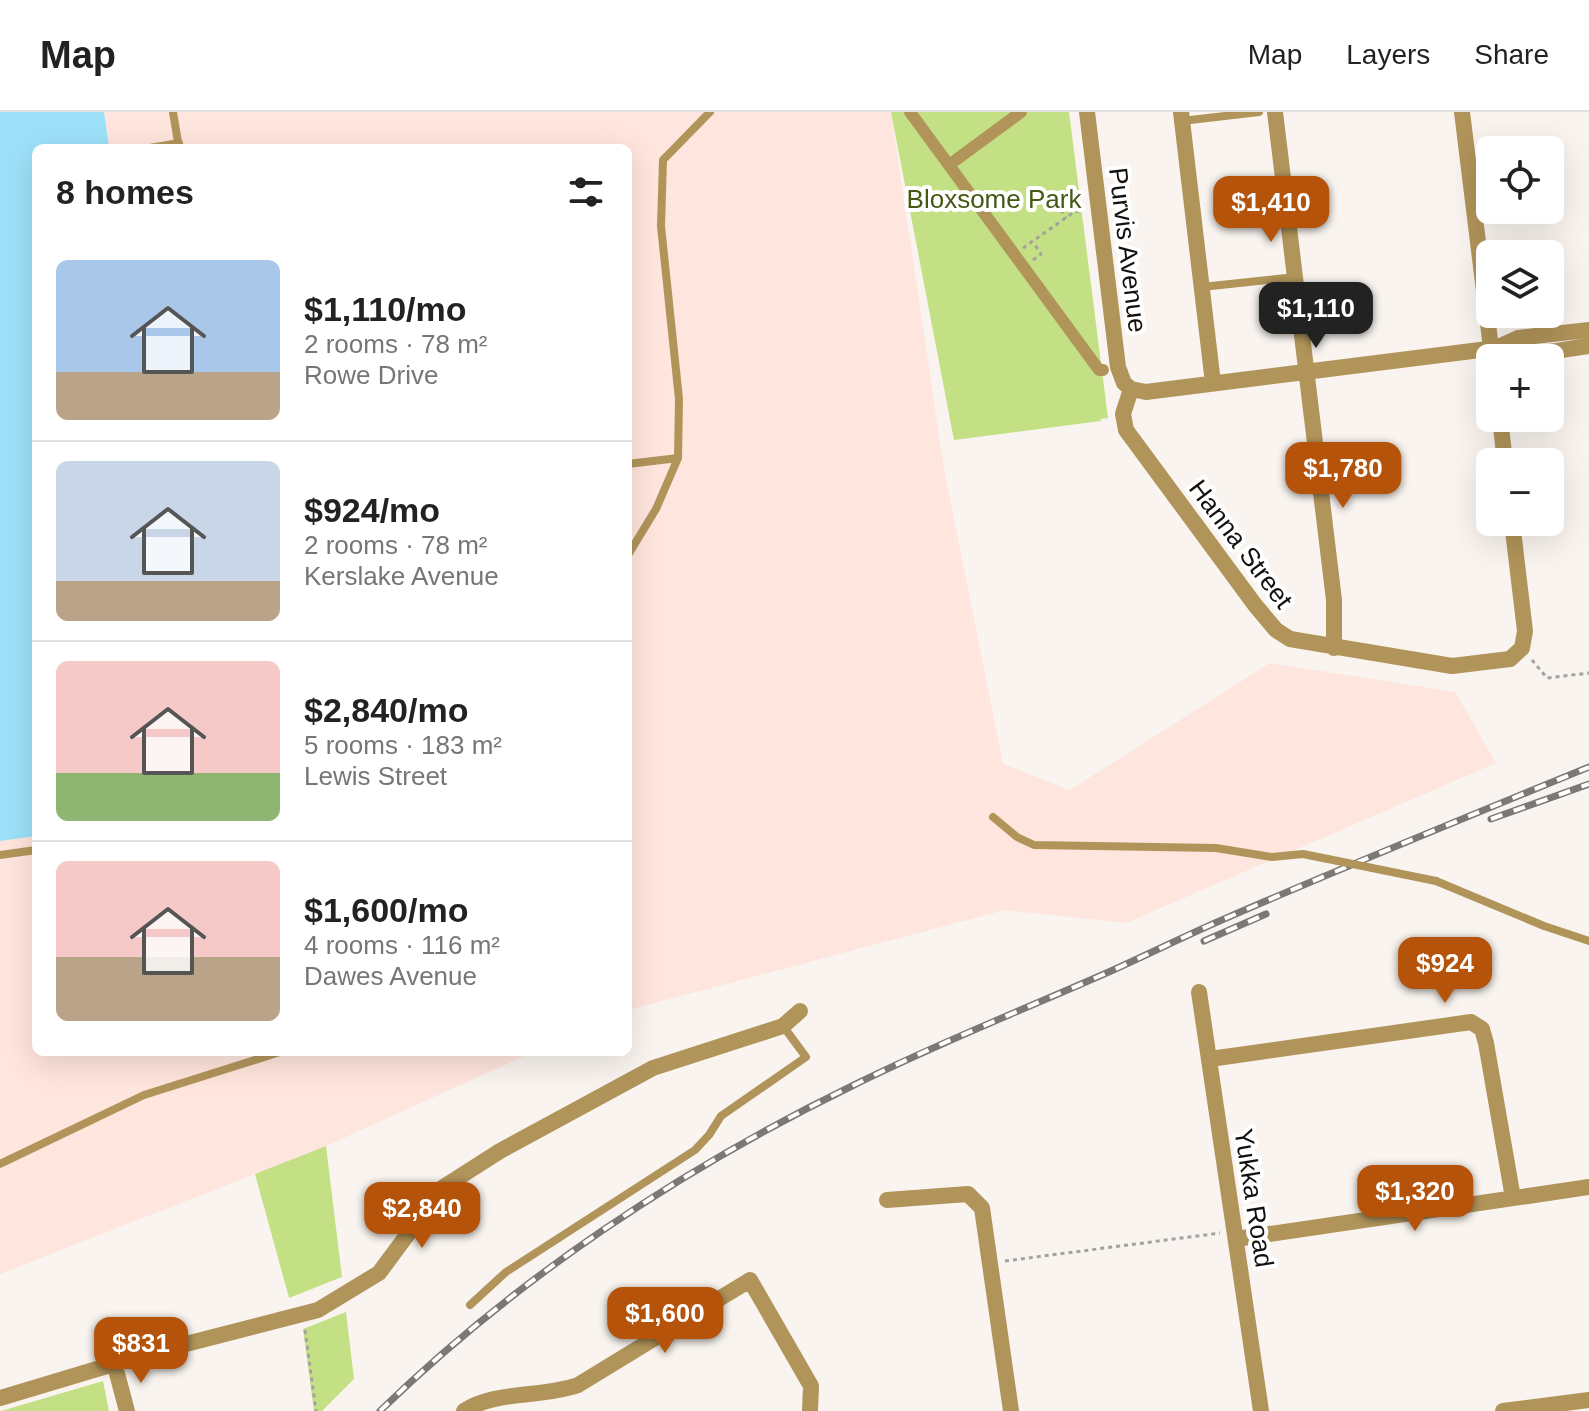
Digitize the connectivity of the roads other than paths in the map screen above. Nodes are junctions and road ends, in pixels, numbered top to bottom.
1 (173, 112) edge
2 (710, 112) edge
3 (910, 112) edge
4 (1021, 112) edge
5 (1087, 112) edge
6 (1259, 112) edge
7 (1275, 112) edge
8 (1462, 112) edge
9 (1181, 116) edge
10 (179, 144) edge
11 (949, 165) junction
12 (1295, 277) junction
13 (1202, 287) junction
14 (1589, 330) edge
15 (1492, 344) edge
16 (1507, 344) edge
17 (1589, 346) edge
18 (1564, 349) edge
19 (1476, 354) edge
20 (1103, 370) dead end
21 (1306, 371) junction
22 (1213, 383) junction
23 (1131, 389) junction
24 (678, 458) junction
25 (632, 464) edge
26 (1514, 536) edge
27 (632, 548) edge
28 (1334, 648) junction
29 (993, 817) dead end
30 (32, 851) edge
31 (0, 855) edge
32 (1589, 941) edge
33 (1199, 992) dead end
34 (800, 1011) dead end
35 (783, 1026) junction
36 (267, 1056) edge
37 (1210, 1059) junction
38 (0, 1164) edge
39 (1589, 1187) edge
40 (1513, 1198) junction
41 (887, 1200) dead end
42 (1235, 1235) junction
43 (470, 1305) dead end
44 (115, 1366) junction
45 (0, 1398) edge
46 (1589, 1400) edge
47 (127, 1411) edge
48 (464, 1411) edge
49 (810, 1411) edge
50 (1011, 1411) edge
51 (1261, 1411) edge
52 (1503, 1411) edge

1 - 10 lane
2 - 24 lane
3 - 11 street
4 - 11 street
5 - 23 street, Purvis Avenue
6 - 9 lane
7 - 12 street
8 - 15 street
9 - 13 street
11 - 20 street
12 - 13 lane
12 - 21 street
13 - 22 street
14 - 16 street
17 - 18 street
19 - 21 street
21 - 22 street
21 - 28 street
22 - 23 street
23 - 28 street, Hanna Street
24 - 25 lane
24 - 27 lane
26 - 28 street, Hanna Street
29 - 32 lane, bridge
30 - 31 lane
33 - 37 street, Yukka Road
34 - 35 street
35 - 43 lane
35 - 44 street
36 - 38 lane
37 - 40 street
37 - 42 street, Yukka Road
39 - 40 street
40 - 42 street
41 - 50 street
42 - 51 street, Yukka Road
44 - 45 street
44 - 47 street
46 - 52 street
48 - 49 street

